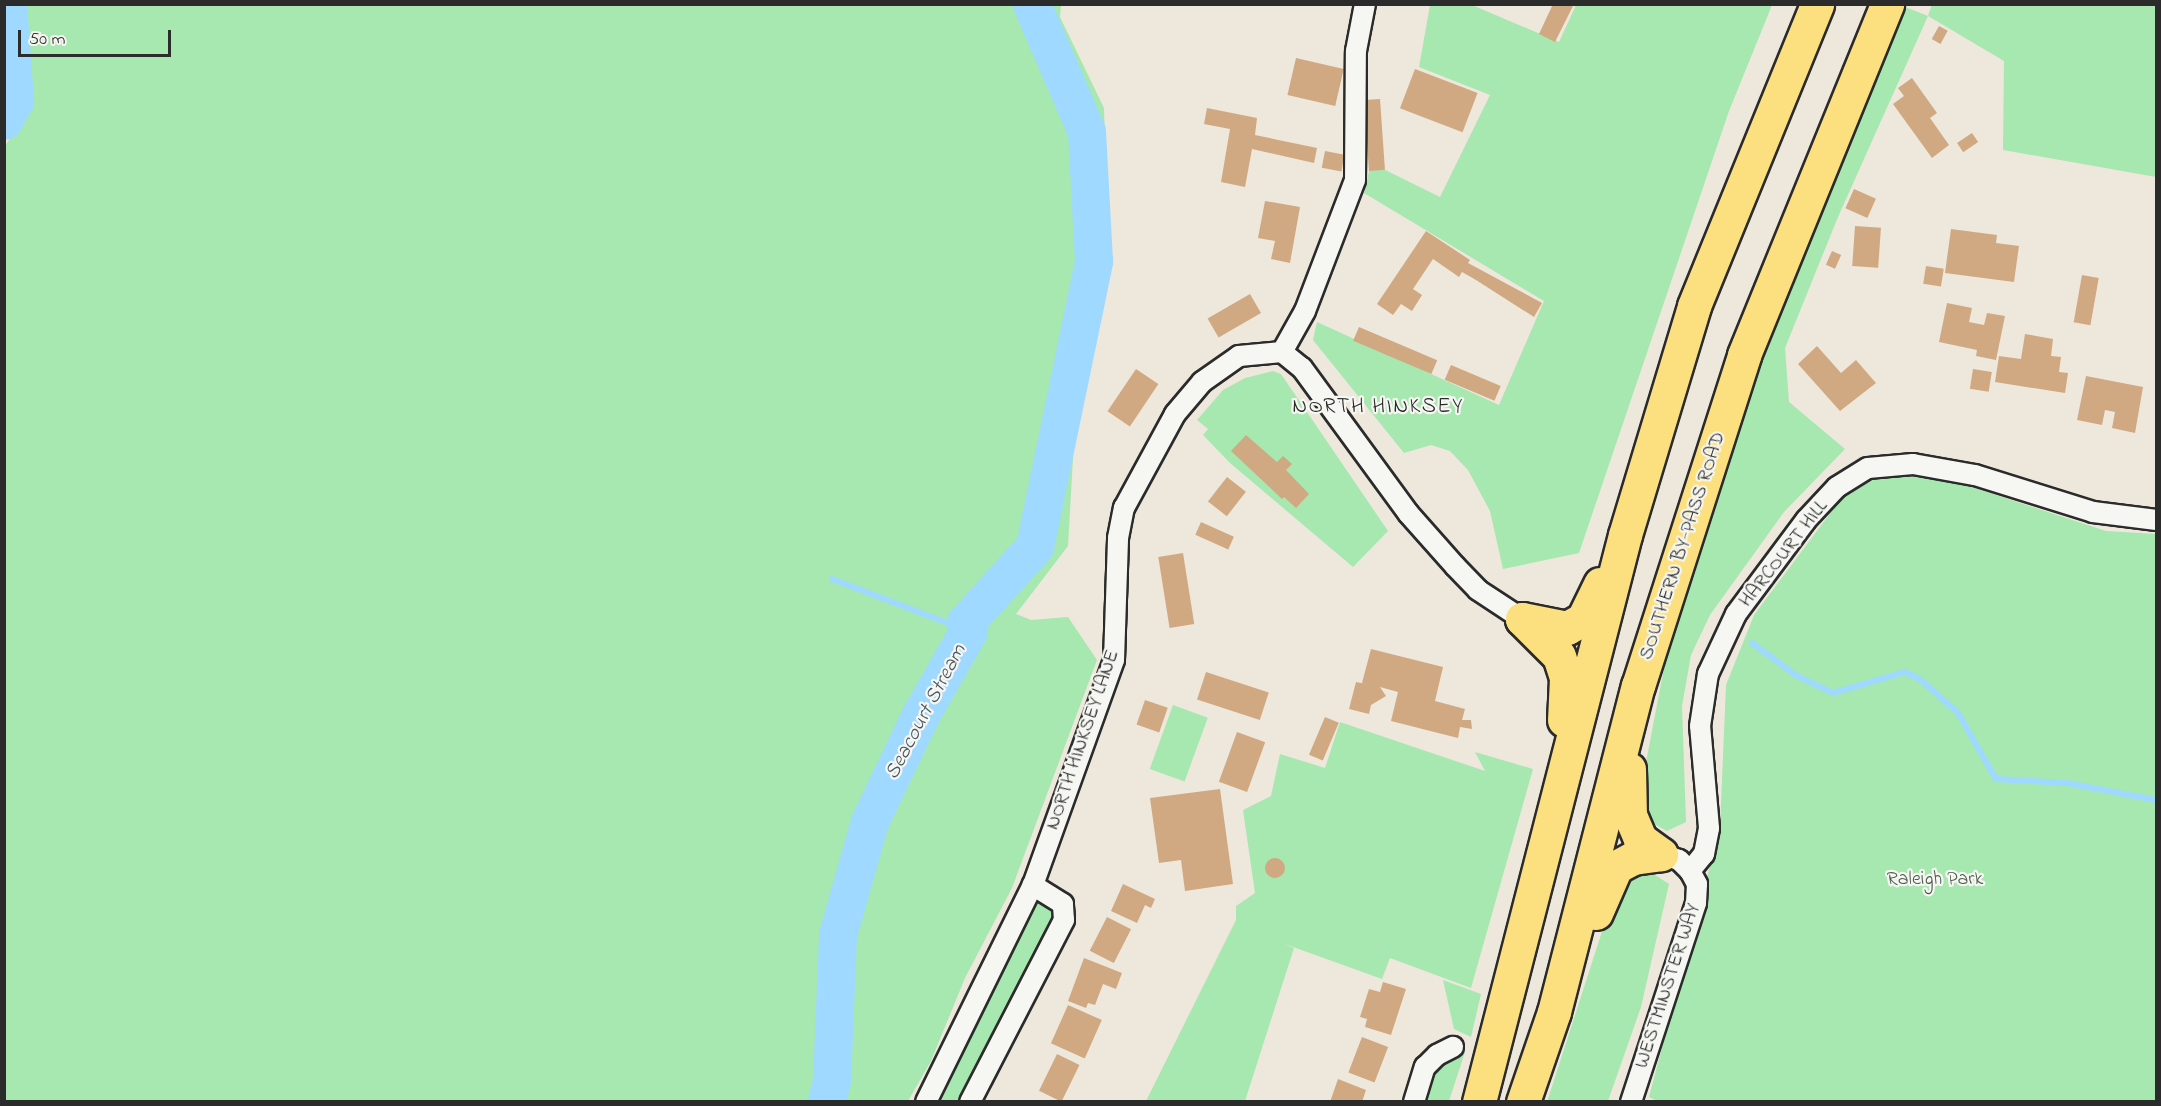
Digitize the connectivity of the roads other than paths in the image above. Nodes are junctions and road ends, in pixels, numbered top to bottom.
1 (1365, 4) edge
2 (1817, 4) edge
3 (1887, 4) edge
4 (1282, 352) junction
5 (2157, 520) edge
6 (1625, 535) junction
7 (1522, 619) junction
8 (1638, 686) junction
9 (1560, 778) junction
10 (1660, 854) junction
11 (1690, 871) junction
12 (1033, 885) junction
13 (1554, 1012) junction
14 (1453, 1047) dead end
15 (926, 1101) edge
16 (970, 1101) edge
17 (1414, 1101) edge
18 (1479, 1101) edge
19 (1523, 1101) edge
20 (1631, 1101) edge

1 - 4 street
2 - 6 highway
3 - 8 highway, SOUTHERN BY-PASS ROAD
4 - 7 street
4 - 12 street, NORTH HINKSEY LANE
5 - 11 street, HARCOURT HILL
6 - 7 highway
6 - 9 highway
7 - 9 highway
8 - 10 highway
8 - 13 highway, SOUTHERN BY-PASS ROAD
9 - 18 highway
10 - 11 street
10 - 13 highway
11 - 20 street, WESTMINSTER WAY
12 - 15 street, NORTH HINKSEY LANE
12 - 16 street
13 - 19 highway, SOUTHERN BY-PASS ROAD
14 - 17 street

